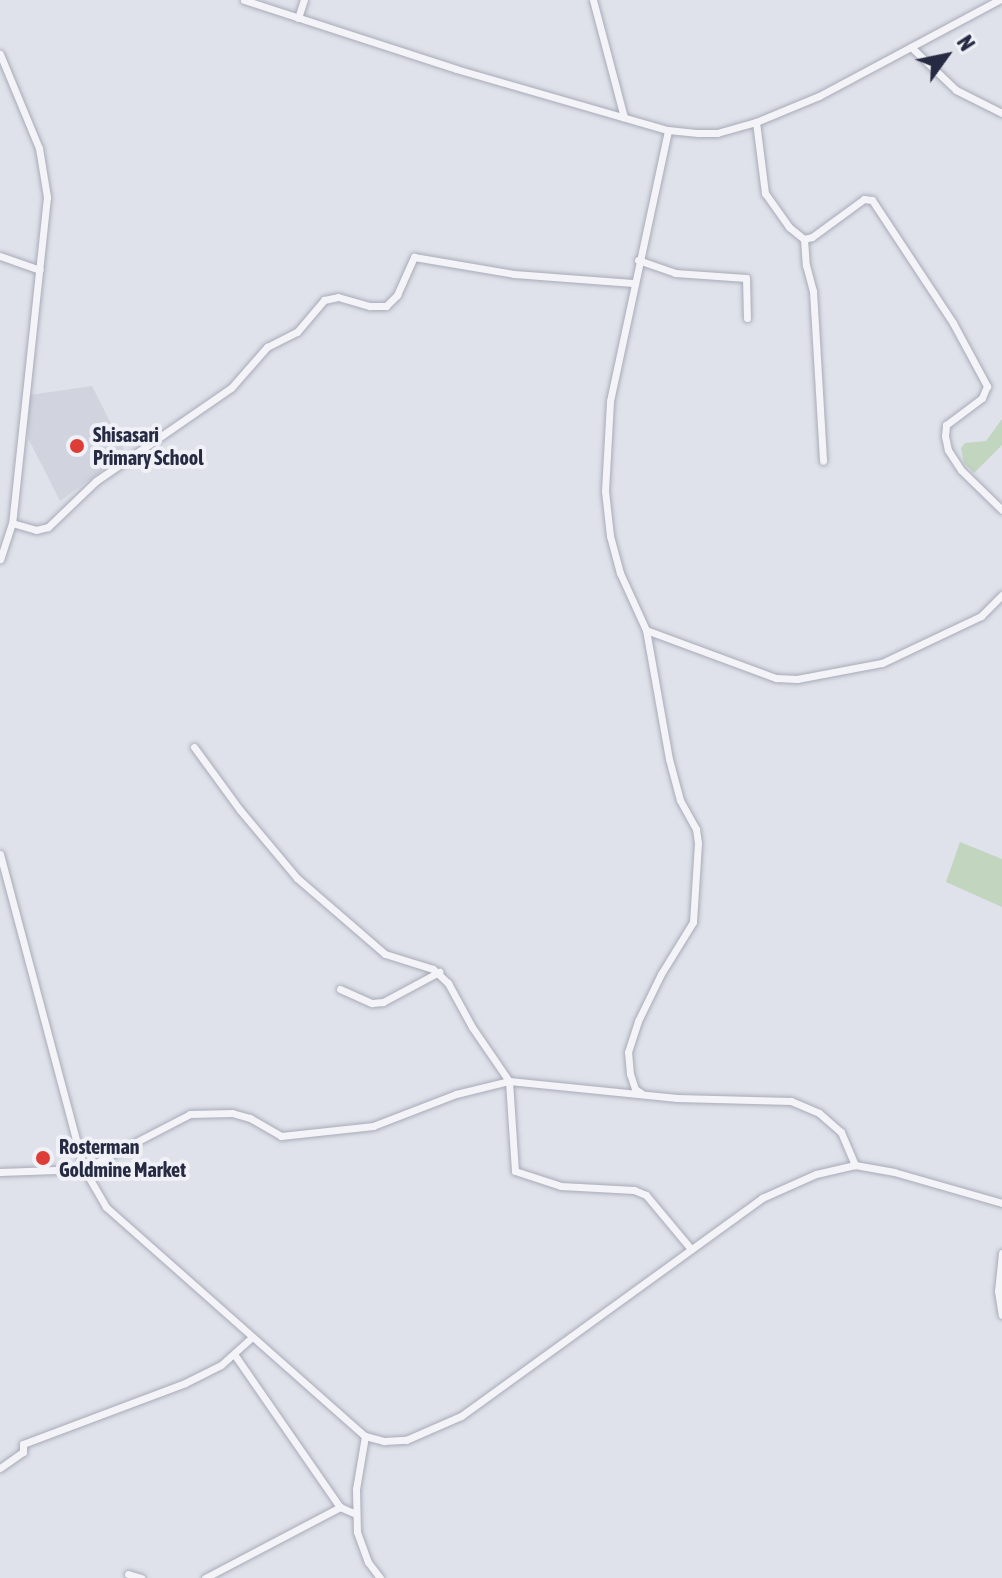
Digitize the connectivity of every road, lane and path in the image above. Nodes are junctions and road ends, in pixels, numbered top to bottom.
1 (244, 0) edge
2 (304, 0) edge
3 (593, 0) edge
4 (999, 0) edge
5 (298, 18) junction
6 (911, 47) junction
7 (0, 54) edge
8 (1002, 113) edge
9 (624, 117) junction
10 (756, 122) junction
11 (668, 130) junction
12 (804, 239) junction
13 (0, 256) edge
14 (638, 260) junction
15 (40, 270) junction
16 (633, 283) junction
17 (747, 318) dead end
18 (823, 461) dead end
19 (1002, 510) edge
20 (12, 523) junction
21 (0, 559) edge
22 (1002, 595) edge
23 (646, 630) junction
24 (194, 747) dead end
25 (0, 854) edge
26 (439, 972) junction
27 (340, 989) dead end
28 (509, 1081) junction
29 (641, 1093) junction
30 (855, 1165) junction
31 (84, 1169) junction
32 (0, 1172) edge
33 (1002, 1203) edge
34 (691, 1249) junction
35 (1002, 1253) edge
36 (1002, 1315) edge
37 (251, 1338) junction
38 (234, 1354) junction
39 (365, 1436) junction
40 (0, 1468) edge
41 (340, 1507) junction
42 (356, 1514) junction
43 (128, 1574) dead end
44 (141, 1578) edge
45 (205, 1578) edge
46 (380, 1578) edge

1 - 5 street
2 - 5 street
3 - 9 street
4 - 6 street
5 - 9 street
6 - 8 street
6 - 10 street
7 - 15 street
9 - 11 street
10 - 11 street
10 - 12 street
11 - 14 street
12 - 18 street
12 - 19 street
13 - 15 street
14 - 16 street
14 - 17 street
15 - 20 street
16 - 20 street
16 - 23 street
20 - 21 street
22 - 23 street
23 - 29 street
24 - 26 street
25 - 31 street
26 - 27 street
26 - 28 street
28 - 29 street
28 - 31 street
28 - 34 street
29 - 30 street
30 - 33 street
30 - 34 street
31 - 32 street
31 - 37 street
34 - 39 street
35 - 36 street
37 - 38 street
37 - 39 street
38 - 40 street
38 - 41 street
39 - 42 street
41 - 42 street
41 - 45 street
42 - 46 street
43 - 44 street

